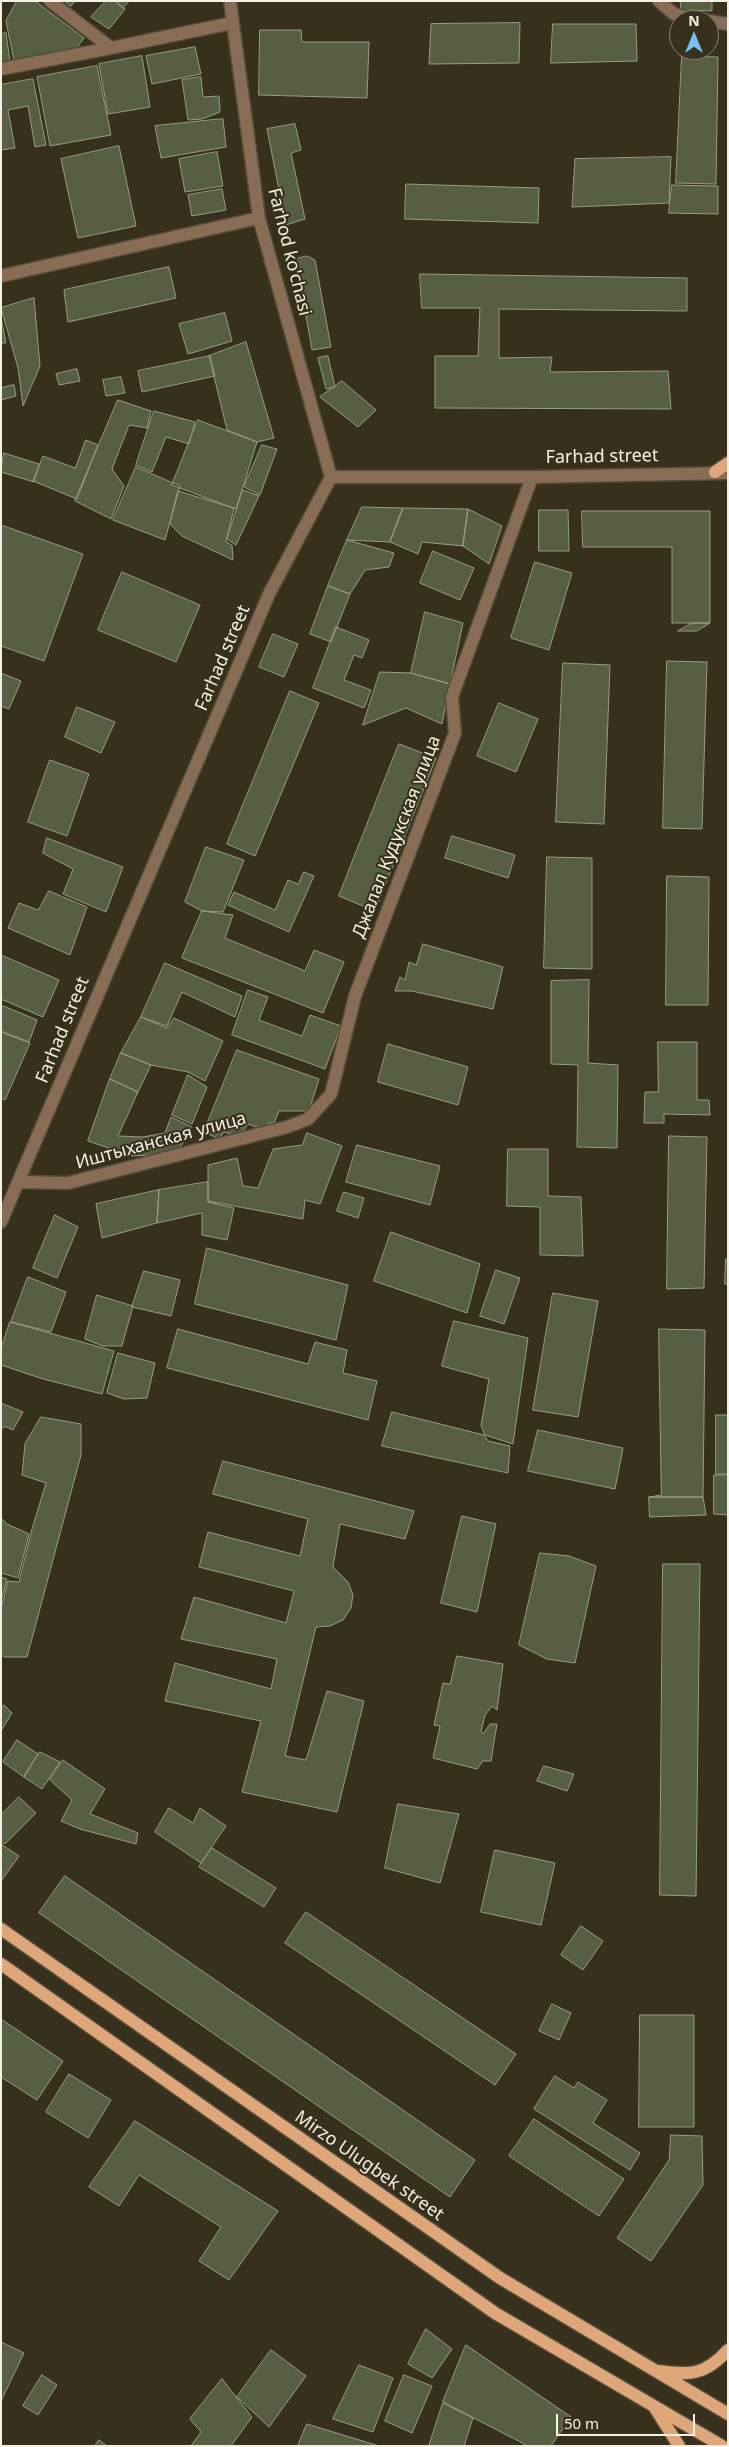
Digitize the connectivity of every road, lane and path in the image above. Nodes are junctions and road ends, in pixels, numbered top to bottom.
1 (50, 1) edge
2 (230, 1) edge
3 (659, 1) edge
4 (669, 10) edge
5 (232, 23) junction
6 (110, 48) junction
7 (1, 69) edge
8 (259, 218) junction
9 (1, 276) edge
10 (728, 463) edge
11 (715, 472) junction
12 (728, 472) edge
13 (331, 477) junction
14 (532, 477) junction
15 (308, 1119) joint
16 (20, 1182) junction
17 (6, 1194) edge
18 (1, 1222) edge
19 (1, 1929) edge
20 (1, 1964) edge
21 (728, 2350) edge
22 (651, 2370) junction
23 (654, 2405) junction
24 (728, 2414) edge
25 (679, 2446) edge
26 (722, 2446) edge

1 - 6 street
2 - 5 street, Farhod ko'chasi
3 - 4 street
5 - 6 street
5 - 8 street, Farhod ko'chasi
6 - 7 street
8 - 9 street
8 - 13 street, Farhod ko'chasi
10 - 11 main road
11 - 12 street, Farhad street
11 - 14 street, Farhad street
13 - 14 street, Farhad street
13 - 16 street, Farhad street
14 - 15 street, Джалал Кудукская улица
15 - 16 street, Иштыханская улица
16 - 17 street, Farhad street
17 - 18 street, Farhad street
19 - 22 main road, Mirzo Ulugbek street
20 - 23 main road
21 - 22 main road
22 - 24 main road, Mirzo Ulugbek street
23 - 25 main road
23 - 26 main road

